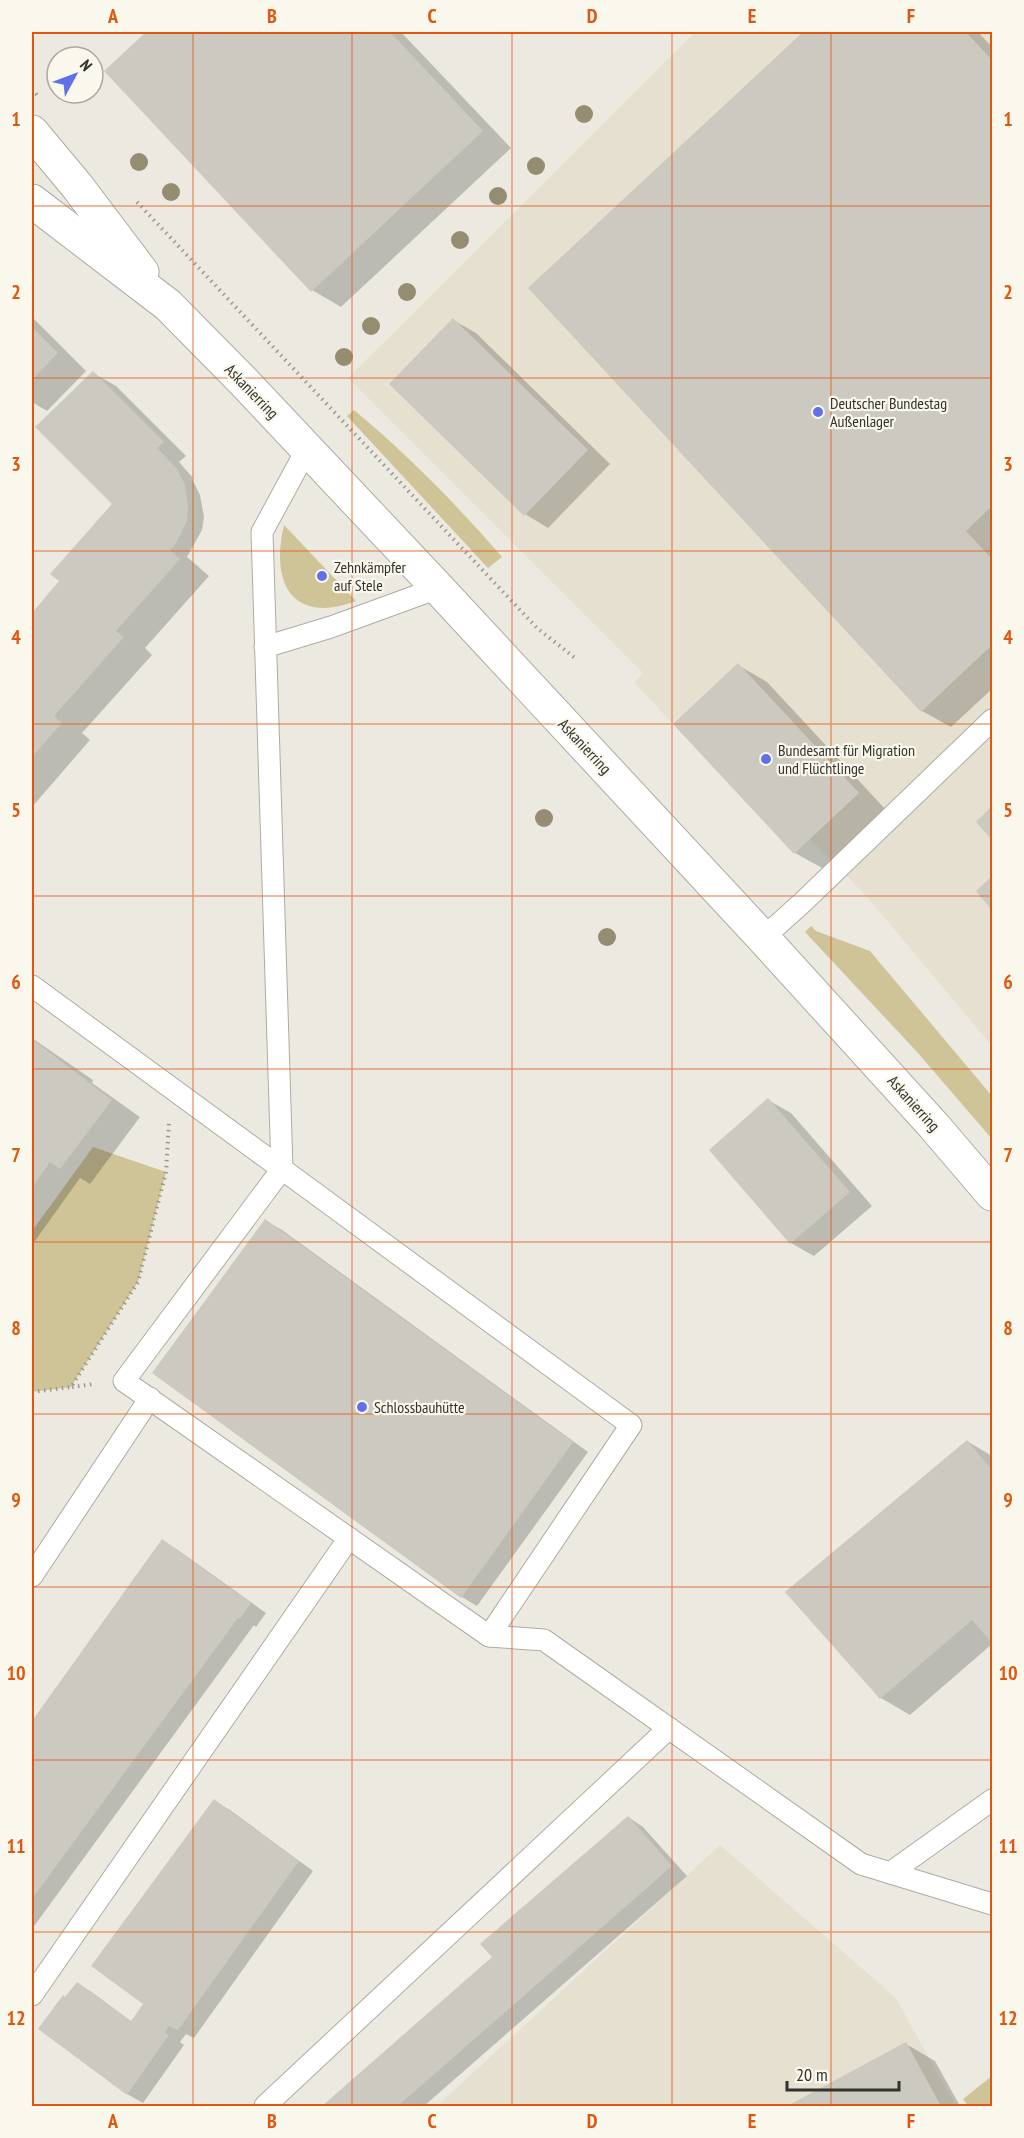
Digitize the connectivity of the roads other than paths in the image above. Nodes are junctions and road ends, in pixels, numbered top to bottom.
1 (38, 118) edge
2 (32, 201) edge
3 (168, 305) junction
4 (307, 449) junction
5 (438, 588) junction
6 (265, 647) junction
7 (993, 720) edge
8 (763, 938) junction
9 (32, 986) edge
10 (282, 1169) junction
11 (993, 1194) edge
12 (150, 1398) junction
13 (350, 1538) junction
14 (32, 1576) edge
15 (489, 1636) junction
16 (669, 1728) junction
17 (993, 1800) edge
18 (890, 1873) junction
19 (993, 1904) edge
20 (32, 1995) edge
21 (265, 2106) edge

1 - 3 street, Askanierring
2 - 3 street, Askanierring
3 - 4 street, Askanierring
4 - 5 street, Askanierring
4 - 6 lane
5 - 6 lane
5 - 8 street, Askanierring
6 - 10 lane
7 - 8 lane
8 - 11 street, Askanierring
9 - 10 lane
10 - 12 lane
10 - 15 lane
12 - 13 lane
12 - 14 lane
13 - 15 lane
13 - 20 lane
15 - 16 lane
16 - 18 lane
16 - 21 lane
17 - 18 lane
18 - 19 lane

